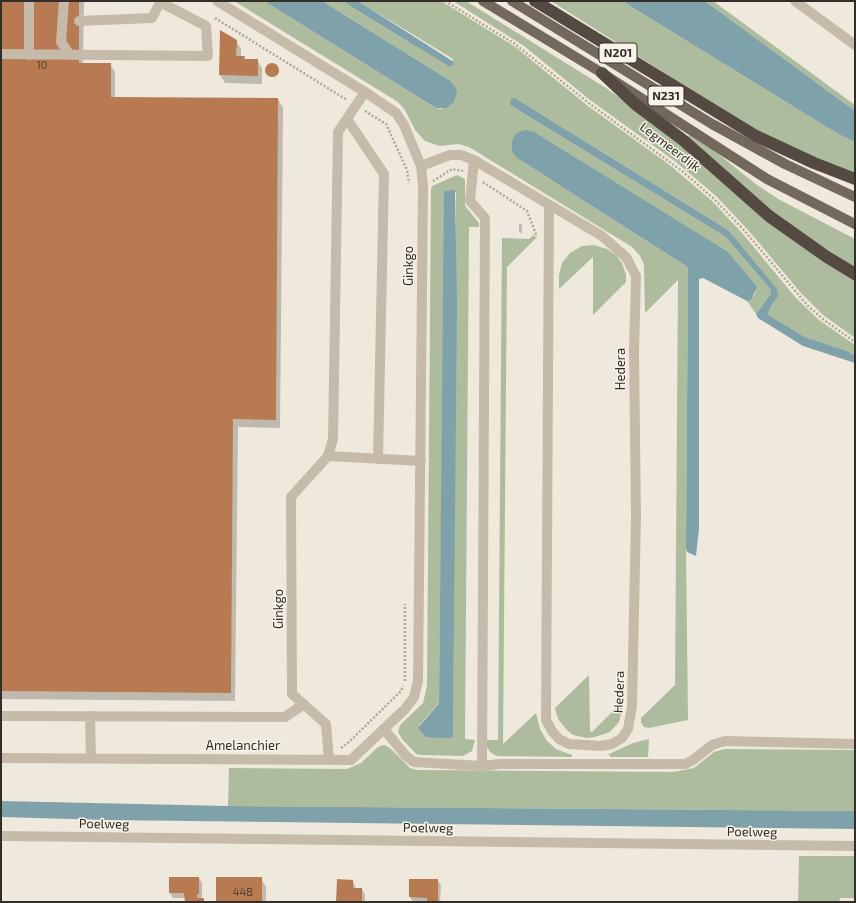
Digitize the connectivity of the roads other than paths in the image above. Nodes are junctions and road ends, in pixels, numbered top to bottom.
1 (29, 1) edge
2 (64, 1) edge
3 (216, 1) edge
4 (483, 1) edge
5 (512, 1) edge
6 (535, 1) edge
7 (795, 1) edge
8 (161, 2) edge
9 (79, 22) dead end
10 (855, 45) edge
11 (1, 54) edge
12 (29, 55) junction
13 (70, 55) junction
14 (602, 73) junction
15 (365, 92) junction
16 (347, 119) junction
17 (474, 160) junction
18 (421, 166) junction
19 (855, 179) edge
20 (855, 197) edge
21 (549, 206) junction
22 (855, 224) edge
23 (855, 274) edge
24 (328, 456) junction
25 (378, 459) junction
26 (420, 461) junction
27 (304, 704) junction
28 (1, 716) edge
29 (90, 716) junction
30 (384, 729) junction
31 (855, 744) edge
32 (1, 758) edge
33 (91, 759) junction
34 (329, 760) junction
35 (482, 766) junction
36 (1, 836) edge
37 (855, 846) edge

1 - 12 street
2 - 13 street
3 - 15 street, Ginkgo
4 - 14 main road, Legmeerdijk / N231
5 - 20 main road, N231
6 - 19 highway, N201
7 - 10 street
8 - 9 street
8 - 13 street
11 - 12 street
12 - 13 street
14 - 22 main road, Legmeerdijk / N231
14 - 23 highway, N231
15 - 16 street, Ginkgo
15 - 18 street, Ginkgo
16 - 24 street, Ginkgo
16 - 25 street, Ginkgo
17 - 18 street, Hedera
17 - 21 street, Hedera
17 - 35 street
18 - 26 street, Ginkgo
21 - 21 street, Hedera
24 - 25 street
24 - 27 street, Ginkgo
25 - 26 street
26 - 30 street, Ginkgo
27 - 29 street
27 - 34 street, Ginkgo
28 - 29 street
29 - 33 street
30 - 34 street, Amelanchier
30 - 35 street
31 - 35 street
32 - 33 street, Amelanchier
33 - 34 street, Amelanchier
36 - 37 street, Poelweg

